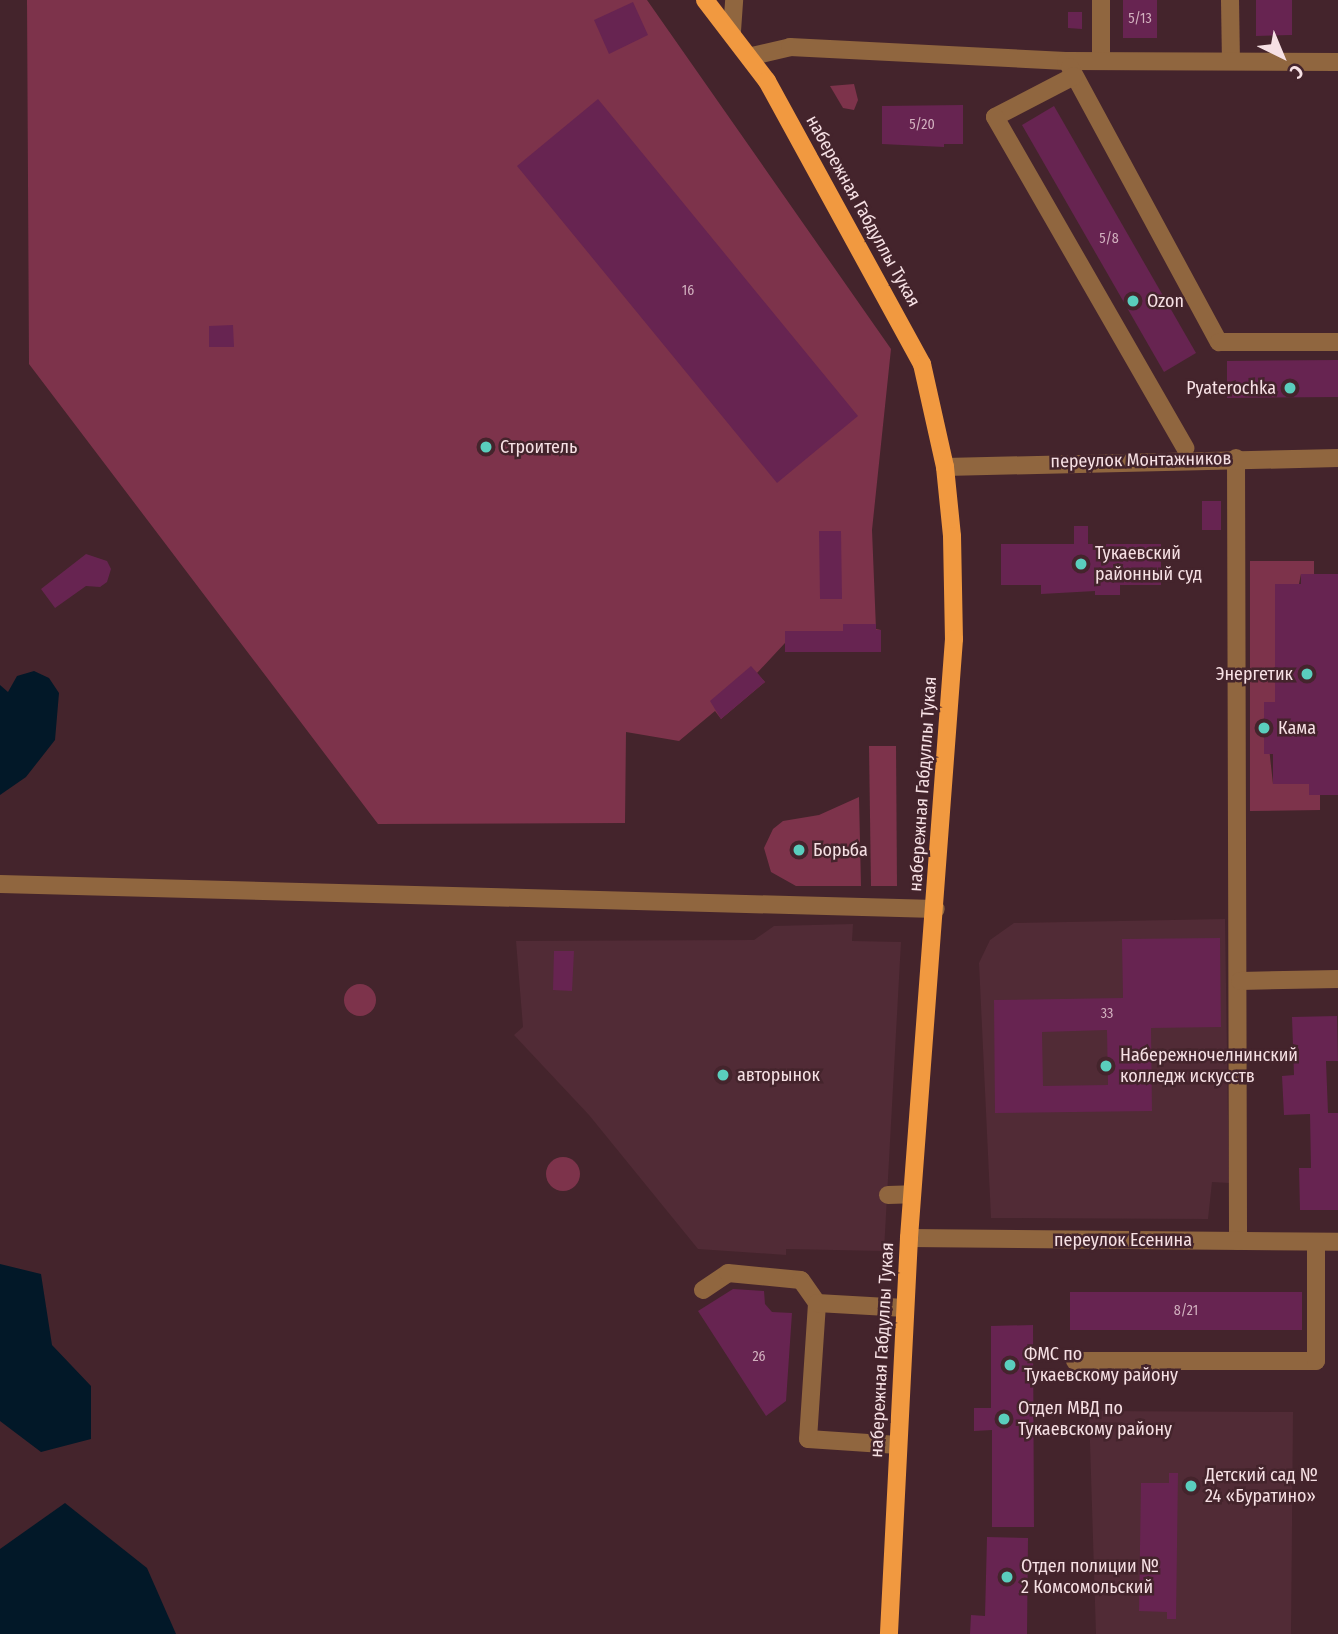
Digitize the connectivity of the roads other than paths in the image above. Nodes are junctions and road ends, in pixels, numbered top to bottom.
1 (705, 0) edge
2 (734, 0) edge
3 (1101, 0) edge
4 (1230, 0) edge
5 (733, 31) junction
6 (752, 56) junction
7 (1101, 60) junction
8 (1230, 61) junction
9 (1338, 62) edge
10 (1070, 68) junction
11 (1338, 342) edge
12 (1185, 447) dead end
13 (1236, 458) junction
14 (1338, 458) edge
15 (945, 467) junction
16 (0, 884) edge
17 (936, 909) junction
18 (1338, 979) edge
19 (1240, 981) junction
20 (912, 1194) junction
21 (888, 1195) dead end
22 (909, 1238) junction
23 (1238, 1241) junction
24 (1316, 1242) junction
25 (1338, 1242) edge
26 (703, 1290) dead end
27 (817, 1303) junction
28 (905, 1308) junction
29 (1075, 1361) dead end
30 (898, 1445) junction
31 (889, 1634) edge

1 - 5 main road, набережная Габдуллы Тукая
2 - 5 street
3 - 7 street
4 - 8 street
5 - 6 main road, набережная Габдуллы Тукая
6 - 10 street
6 - 15 main road, набережная Габдуллы Тукая
7 - 8 street
7 - 10 street
8 - 9 street
10 - 11 street
10 - 12 street
13 - 14 street, переулок Монтажников
13 - 15 street, переулок Монтажников
13 - 19 street
15 - 17 main road, набережная Габдуллы Тукая
16 - 17 street
17 - 20 main road, набережная Габдуллы Тукая
18 - 19 street
19 - 23 street
20 - 21 street
20 - 22 main road, набережная Габдуллы Тукая
22 - 23 street, переулок Есенина
22 - 28 main road, набережная Габдуллы Тукая
23 - 24 street, переулок Есенина
24 - 25 street, переулок Есенина
24 - 29 street
26 - 27 street
27 - 28 street
27 - 30 street
28 - 30 main road, набережная Габдуллы Тукая
30 - 31 main road, набережная Габдуллы Тукая

